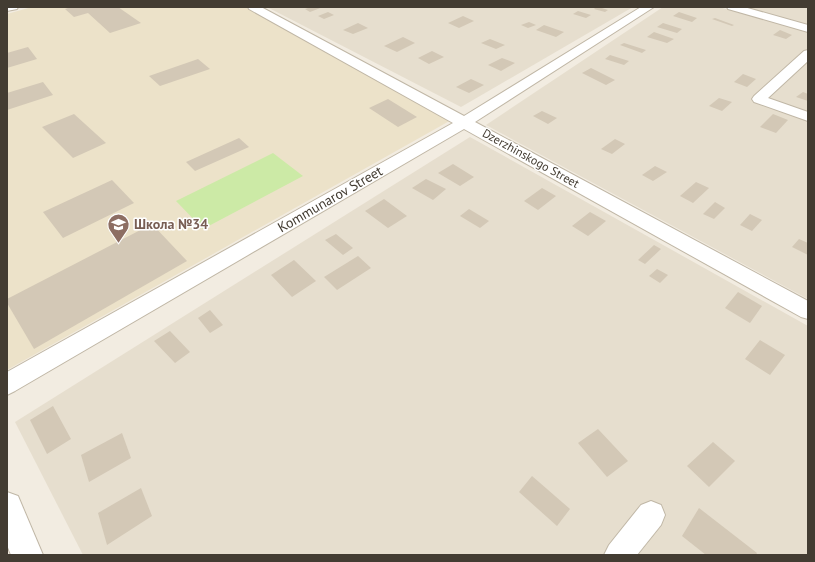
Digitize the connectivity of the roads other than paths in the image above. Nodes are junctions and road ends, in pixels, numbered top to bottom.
1 (13, 7) edge
2 (253, 7) edge
3 (649, 7) edge
4 (732, 7) edge
5 (7, 8) edge
6 (808, 29) edge
7 (808, 54) edge
8 (808, 117) edge
9 (465, 122) junction
10 (808, 311) edge
11 (7, 384) edge
12 (7, 507) edge
13 (651, 515) dead end
14 (27, 555) edge
15 (619, 555) edge

1 - 5 street
2 - 9 street, Dzerzhinskogo Street
3 - 9 street, Kommunarov Street
4 - 6 street
7 - 8 street
9 - 10 street, Dzerzhinskogo Street
9 - 11 street, Kommunarov Street
12 - 14 street
13 - 15 street

